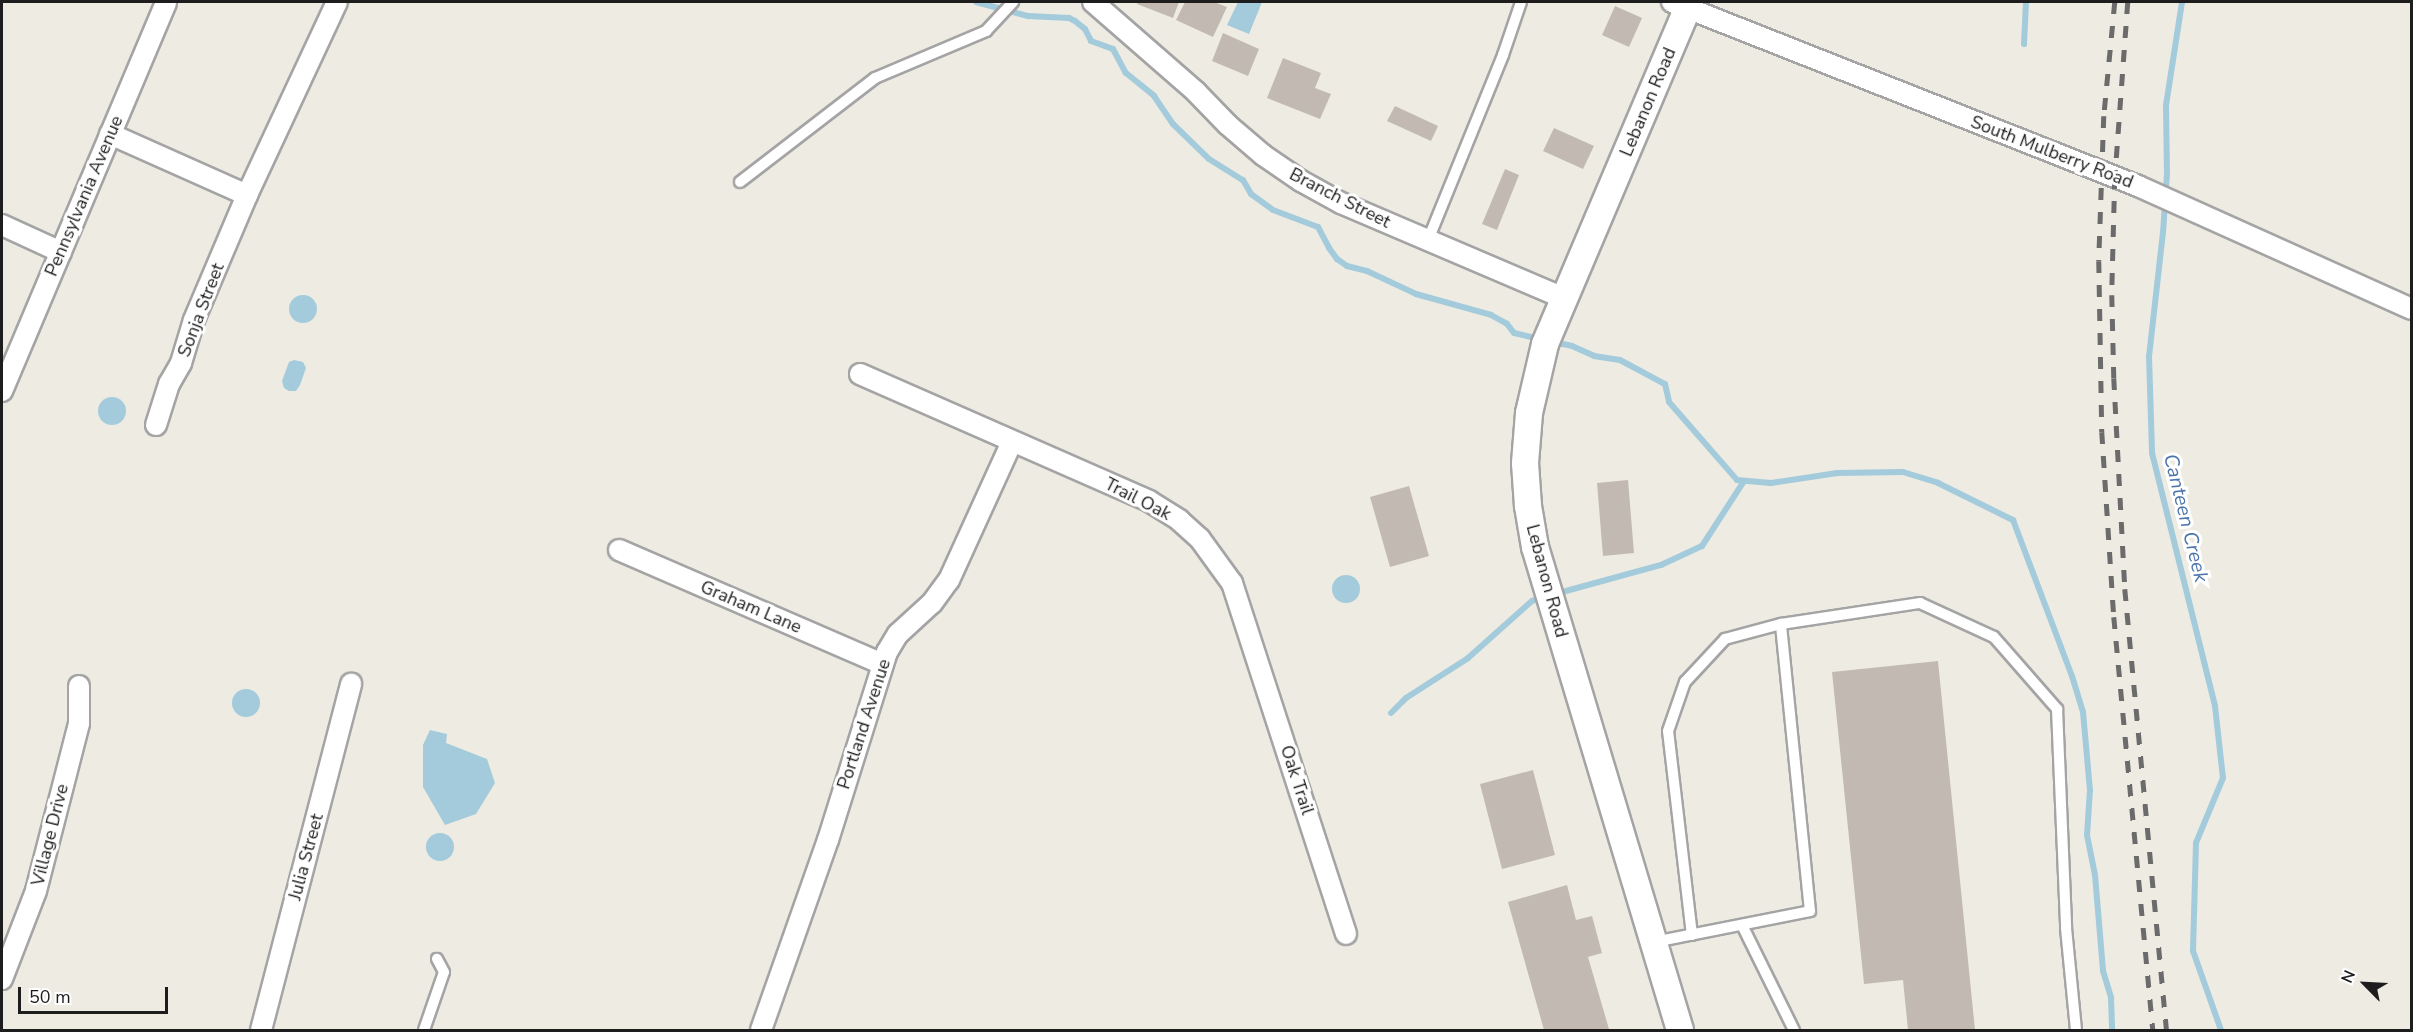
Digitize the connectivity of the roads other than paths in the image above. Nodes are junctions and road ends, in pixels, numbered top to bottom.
1 (166, 2) edge
2 (337, 2) edge
3 (1013, 2) edge
4 (1093, 2) edge
5 (1521, 2) edge
6 (1683, 4) edge
7 (110, 134) junction
8 (740, 182) dead end
9 (247, 195) junction
10 (2, 225) edge
11 (1428, 240) junction
12 (61, 252) junction
13 (1564, 298) junction
14 (2412, 309) edge
15 (860, 374) dead end
16 (2, 391) edge
17 (156, 425) dead end
18 (1012, 442) junction
19 (619, 550) dead end
20 (1781, 624) junction
21 (1246, 626) joint
22 (882, 664) junction
23 (351, 684) dead end
24 (79, 686) dead end
25 (1742, 925) junction
26 (1346, 934) dead end
27 (1692, 935) junction
28 (1654, 942) junction
29 (437, 959) dead end
30 (2, 979) edge
31 (261, 1030) edge
32 (424, 1030) edge
33 (761, 1030) edge
34 (1680, 1030) edge
35 (1794, 1030) edge
36 (2076, 1030) edge

1 - 7 street, Pennsylvania Avenue
2 - 9 street, Sonja Street
3 - 8 lane
4 - 11 street, Branch Street
5 - 11 lane
6 - 13 street, Lebanon Road
6 - 14 street, South Mulberry Road
7 - 9 street
7 - 12 street, Pennsylvania Avenue
9 - 17 street, Sonja Street
10 - 12 street
11 - 13 street, Branch Street
12 - 16 street, Pennsylvania Avenue
13 - 28 street, Lebanon Road
15 - 18 street
18 - 21 street, Trail Oak
18 - 22 street, Portland Avenue
19 - 22 street, Graham Lane
20 - 25 lane
20 - 27 lane
20 - 36 lane
21 - 26 street, Oak Trail
22 - 33 street, Portland Avenue
23 - 31 street, Julia Street
24 - 30 street, Village Drive
25 - 27 lane
25 - 35 lane
27 - 28 lane
28 - 34 street, Lebanon Road
29 - 32 lane

